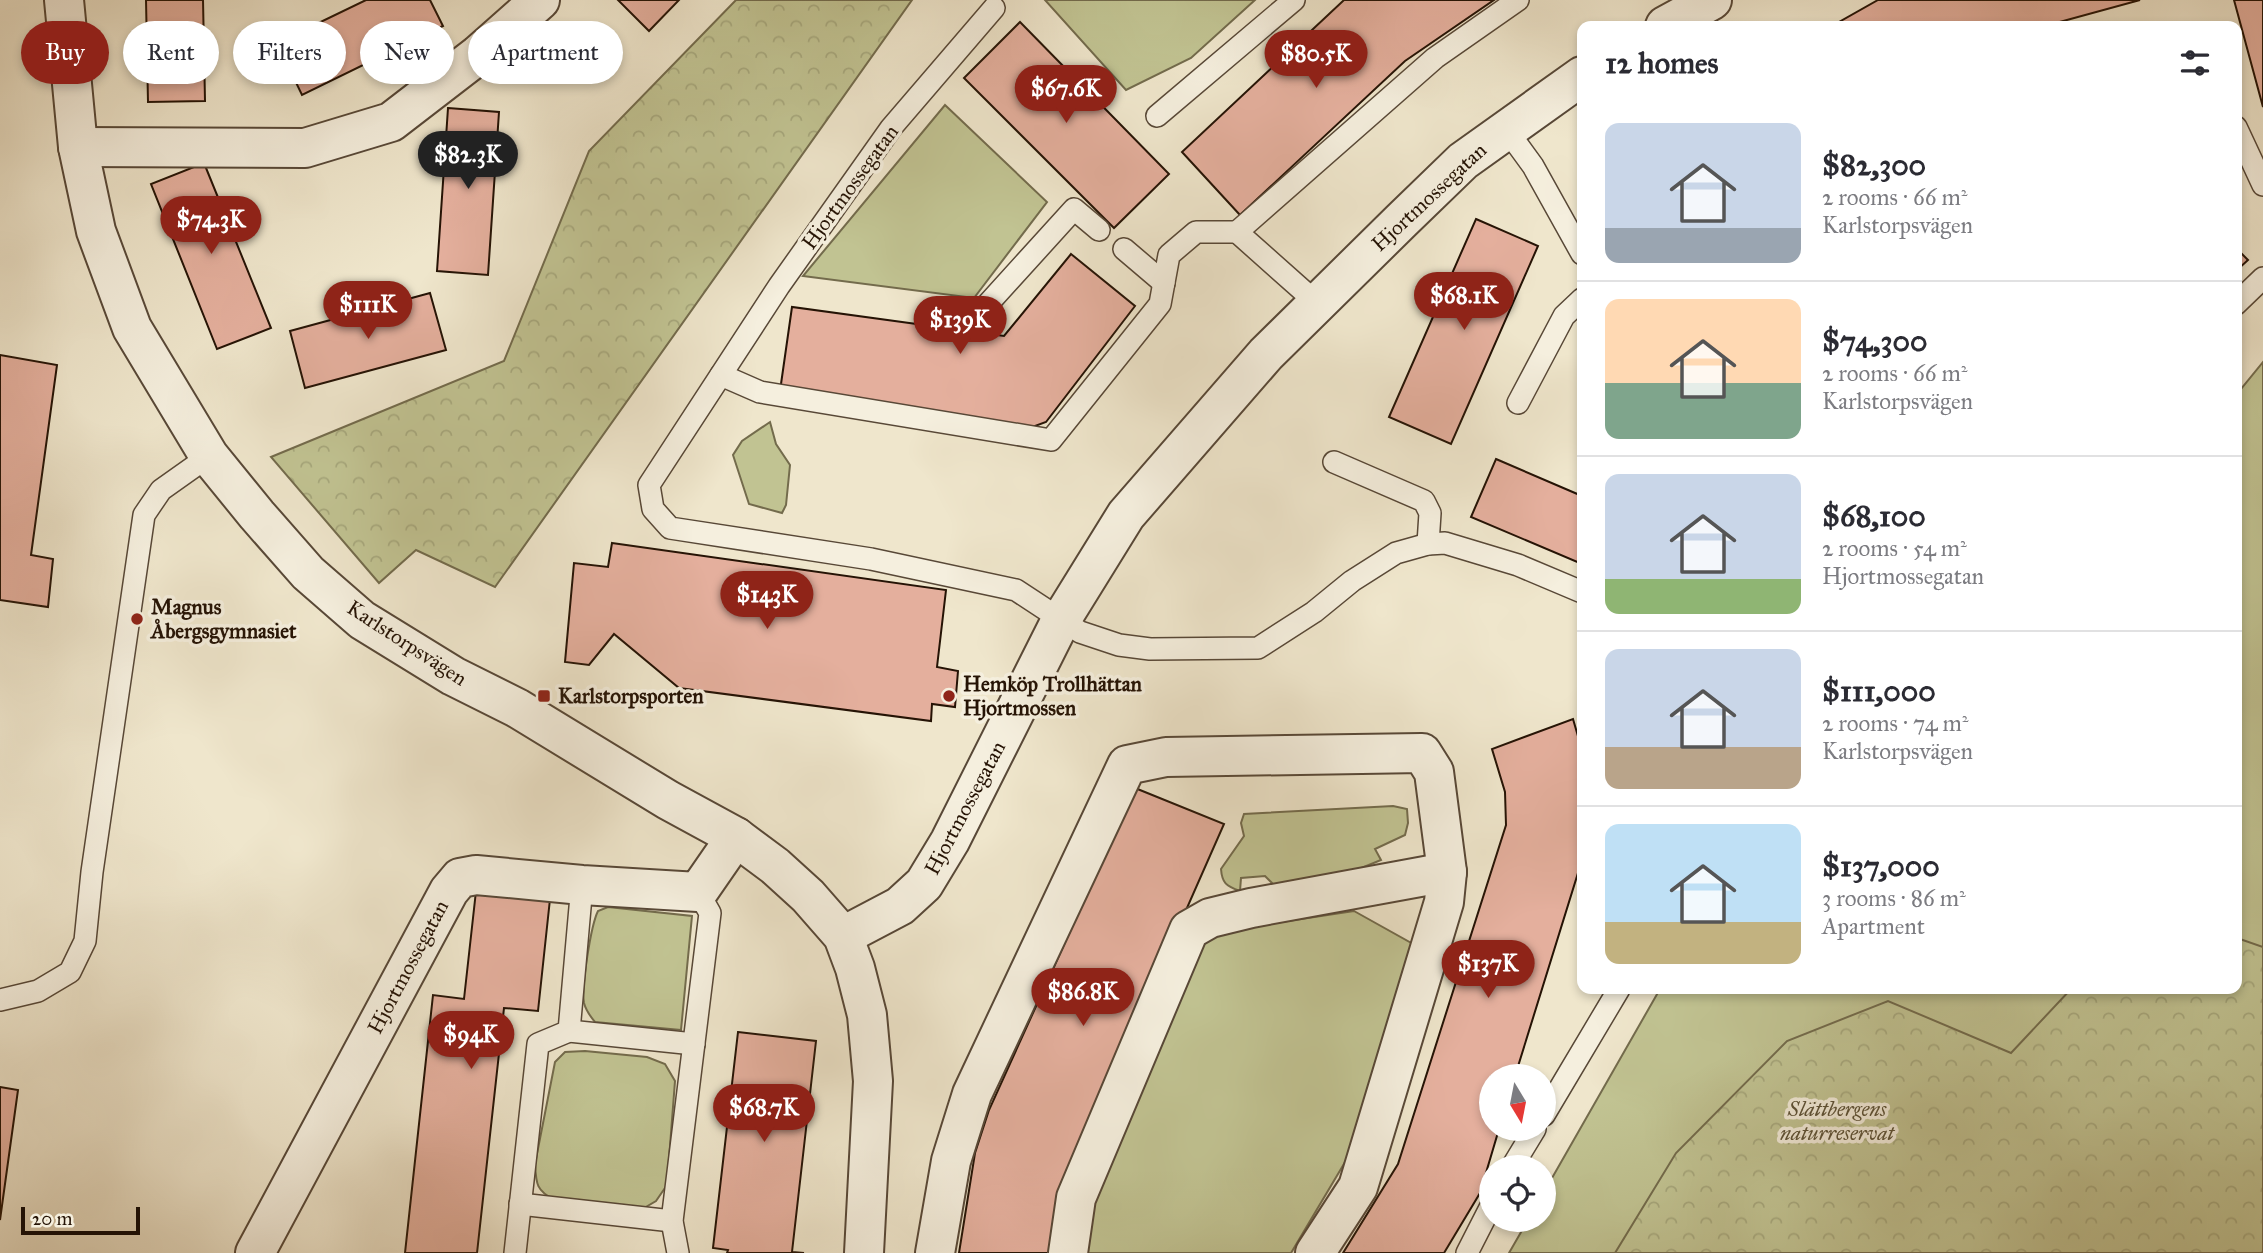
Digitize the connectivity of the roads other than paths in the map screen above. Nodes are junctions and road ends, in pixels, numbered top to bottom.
1 (64, 0) edge
2 (540, 0) edge
3 (1294, 0) edge
4 (1518, 0) edge
5 (993, 8) dead end
6 (1577, 79) edge
7 (1157, 116) dead end
8 (1506, 129) junction
9 (2242, 140) edge
10 (78, 148) junction
11 (2263, 185) edge
12 (1099, 230) dead end
13 (1237, 232) junction
14 (1577, 245) edge
15 (1124, 249) dead end
16 (2263, 278) edge
17 (1164, 283) junction
18 (2242, 298) edge
19 (1318, 304) junction
20 (1577, 304) edge
21 (986, 306) dead end
22 (721, 375) junction
23 (1518, 403) dead end
24 (209, 456) junction
25 (1334, 462) dead end
26 (1428, 544) junction
27 (1577, 590) edge
28 (1061, 620) junction
29 (736, 836) junction
30 (1447, 872) junction
31 (582, 885) junction
32 (698, 892) junction
33 (843, 936) junction
34 (1616, 994) edge
35 (0, 1000) edge
36 (569, 1031) junction
37 (694, 1044) junction
38 (1556, 1095) edge
39 (520, 1205) junction
40 (672, 1220) junction
41 (1479, 1230) edge
42 (255, 1253) edge
43 (515, 1253) edge
44 (678, 1253) edge
45 (864, 1253) edge
46 (935, 1253) edge
47 (1068, 1253) edge
48 (1315, 1253) edge
49 (1467, 1253) edge

1 - 10 street, Karlstorpsvägen
2 - 10 street
3 - 7 lane
4 - 13 lane
5 - 22 lane, Hjortmossegatan
6 - 8 street, Hjortmossegatan
8 - 14 lane
8 - 19 street, Hjortmossegatan
9 - 11 lane
10 - 24 street, Karlstorpsvägen
12 - 21 lane
13 - 17 lane
13 - 19 lane
15 - 17 lane
16 - 18 lane
17 - 22 lane
19 - 28 street, Hjortmossegatan
20 - 23 lane
22 - 28 lane, Hjortmossegatan
24 - 29 street, Karlstorpsvägen
24 - 35 lane
25 - 26 lane
26 - 27 lane
26 - 28 lane
28 - 33 street, Hjortmossegatan
29 - 32 street
29 - 33 street, Karlstorpsvägen
30 - 46 street
30 - 47 street
30 - 48 street
31 - 32 street, Hjortmossegatan
31 - 36 lane
31 - 42 street, Hjortmossegatan
32 - 37 lane
33 - 45 street
34 - 38 lane
36 - 37 lane
36 - 39 lane
37 - 40 lane
39 - 40 lane
39 - 43 lane
40 - 44 lane
41 - 49 lane

